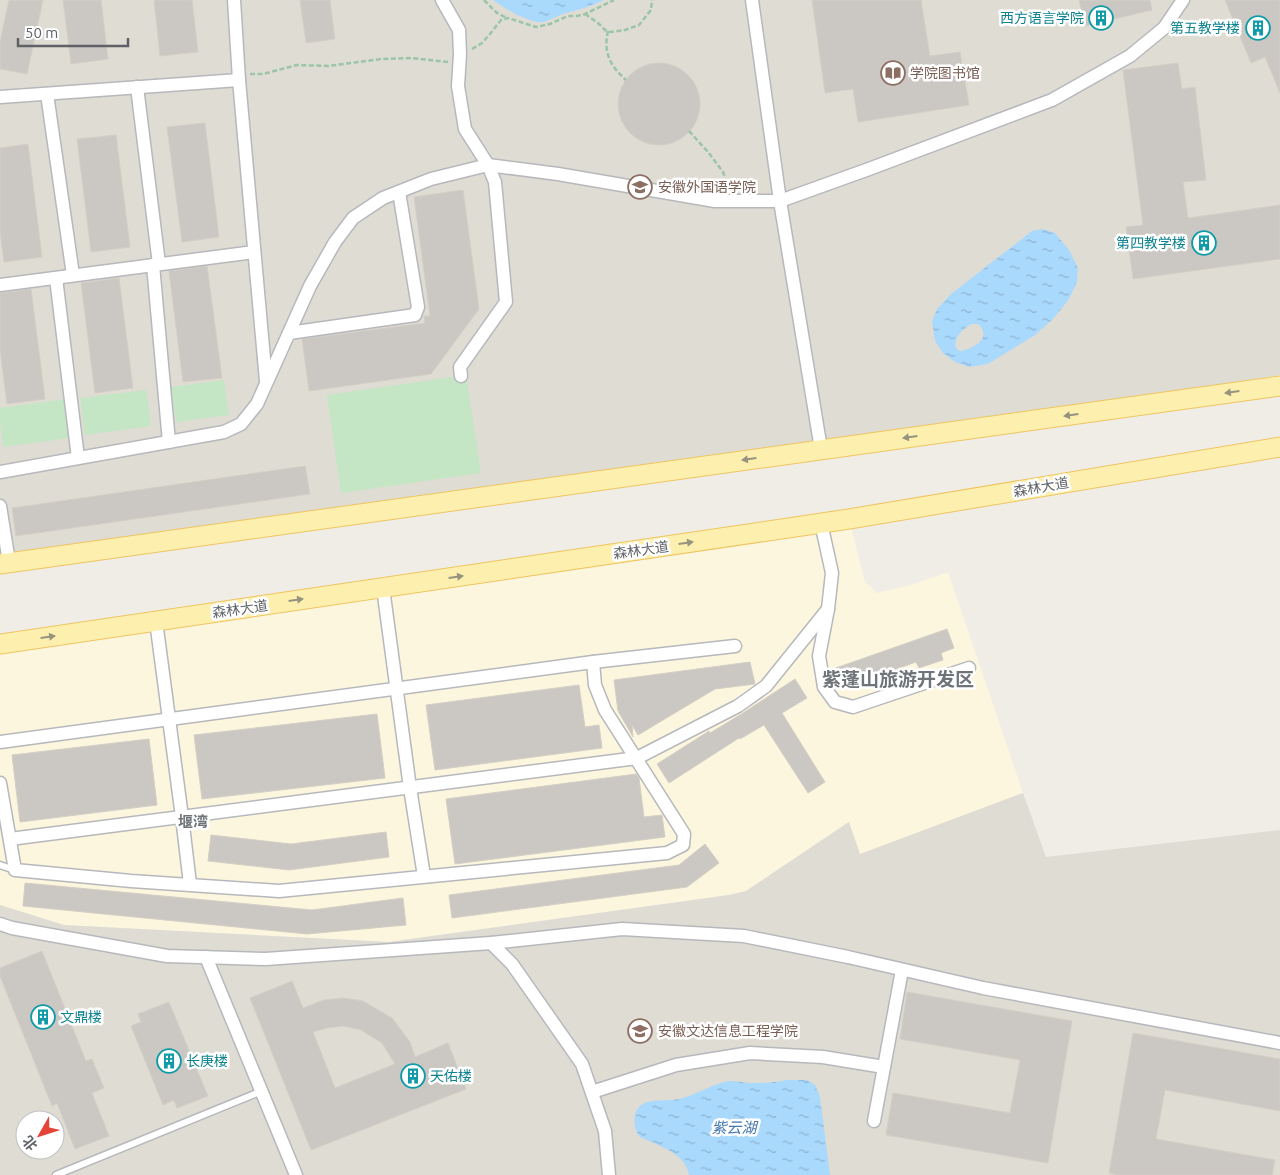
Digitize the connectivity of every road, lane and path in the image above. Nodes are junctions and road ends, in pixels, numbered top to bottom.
1 (234, 0) edge
2 (442, 0) edge
3 (484, 0) edge
4 (614, 0) edge
5 (652, 0) edge
6 (752, 0) edge
7 (1182, 0) edge
8 (585, 14) junction
9 (508, 18) junction
10 (608, 31) junction
11 (460, 58) junction
12 (238, 77) junction
13 (626, 80) dead end
14 (136, 88) junction
15 (47, 94) junction
16 (0, 97) edge
17 (689, 131) dead end
18 (488, 165) junction
19 (399, 192) junction
20 (735, 201) junction
21 (780, 201) junction
22 (254, 252) junction
23 (156, 265) junction
24 (73, 275) junction
25 (56, 278) junction
26 (0, 285) edge
27 (289, 333) junction
28 (461, 376) dead end
29 (266, 384) junction
30 (1280, 386) edge
31 (169, 442) junction
32 (1280, 447) edge
33 (821, 449) junction
34 (78, 458) junction
35 (0, 472) edge
36 (0, 506) edge
37 (821, 523) junction
38 (4, 563) edge
39 (383, 588) junction
40 (828, 609) junction
41 (156, 621) junction
42 (0, 644) edge
43 (735, 646) dead end
44 (593, 662) junction
45 (970, 668) dead end
46 (397, 688) junction
47 (169, 719) junction
48 (0, 742) edge
49 (637, 758) junction
50 (0, 783) edge
51 (410, 788) junction
52 (182, 817) junction
53 (10, 839) junction
54 (0, 865) edge
55 (15, 870) junction
56 (424, 876) junction
57 (190, 884) junction
58 (0, 924) edge
59 (491, 943) junction
60 (206, 957) junction
61 (902, 970) junction
62 (1280, 1043) edge
63 (884, 1067) junction
64 (262, 1092) junction
65 (592, 1092) junction
66 (874, 1121) dead end
67 (56, 1175) edge
68 (296, 1175) edge
69 (609, 1175) edge

1 - 12 street
2 - 11 street
3 - 9 path
4 - 8 path
5 - 10 path
6 - 21 street
7 - 21 street
8 - 9 path
8 - 10 path
9 - 11 path
10 - 13 path
11 - 12 path
11 - 18 street
12 - 14 street
12 - 22 street
14 - 15 street
14 - 23 street
15 - 16 street
15 - 24 street
17 - 20 path
18 - 19 street
18 - 20 street
18 - 28 street
19 - 27 street
19 - 27 street
20 - 21 street
21 - 33 street
22 - 23 street
22 - 29 street
23 - 24 street
23 - 31 street
24 - 25 street
25 - 26 street
25 - 34 street
27 - 29 street
29 - 31 street
30 -> 33 main road
31 - 34 street
32 - 37 main road, 森林大道
33 -> 38 main road
34 - 35 street
36 - 38 street
39 -> 37 main road, 森林大道
37 - 40 street
41 -> 39 main road, 森林大道
39 - 46 street
40 - 45 street
40 - 49 street
42 -> 41 main road, 森林大道
41 - 47 street
43 - 44 street
44 - 46 street
44 - 49 street
46 - 47 street
46 - 51 street
47 - 48 street
47 - 52 street
49 - 51 street
49 - 56 street
50 - 53 street
51 - 52 street
51 - 56 street
52 - 53 street
52 - 57 street
53 - 55 street
54 - 55 lane
55 - 57 street
56 - 57 street
58 - 60 street
59 - 60 street
59 - 61 street
59 - 65 street
60 - 64 street
61 - 62 street
61 - 63 street
63 - 65 street
63 - 66 street
64 - 67 lane
64 - 68 street
65 - 69 street

